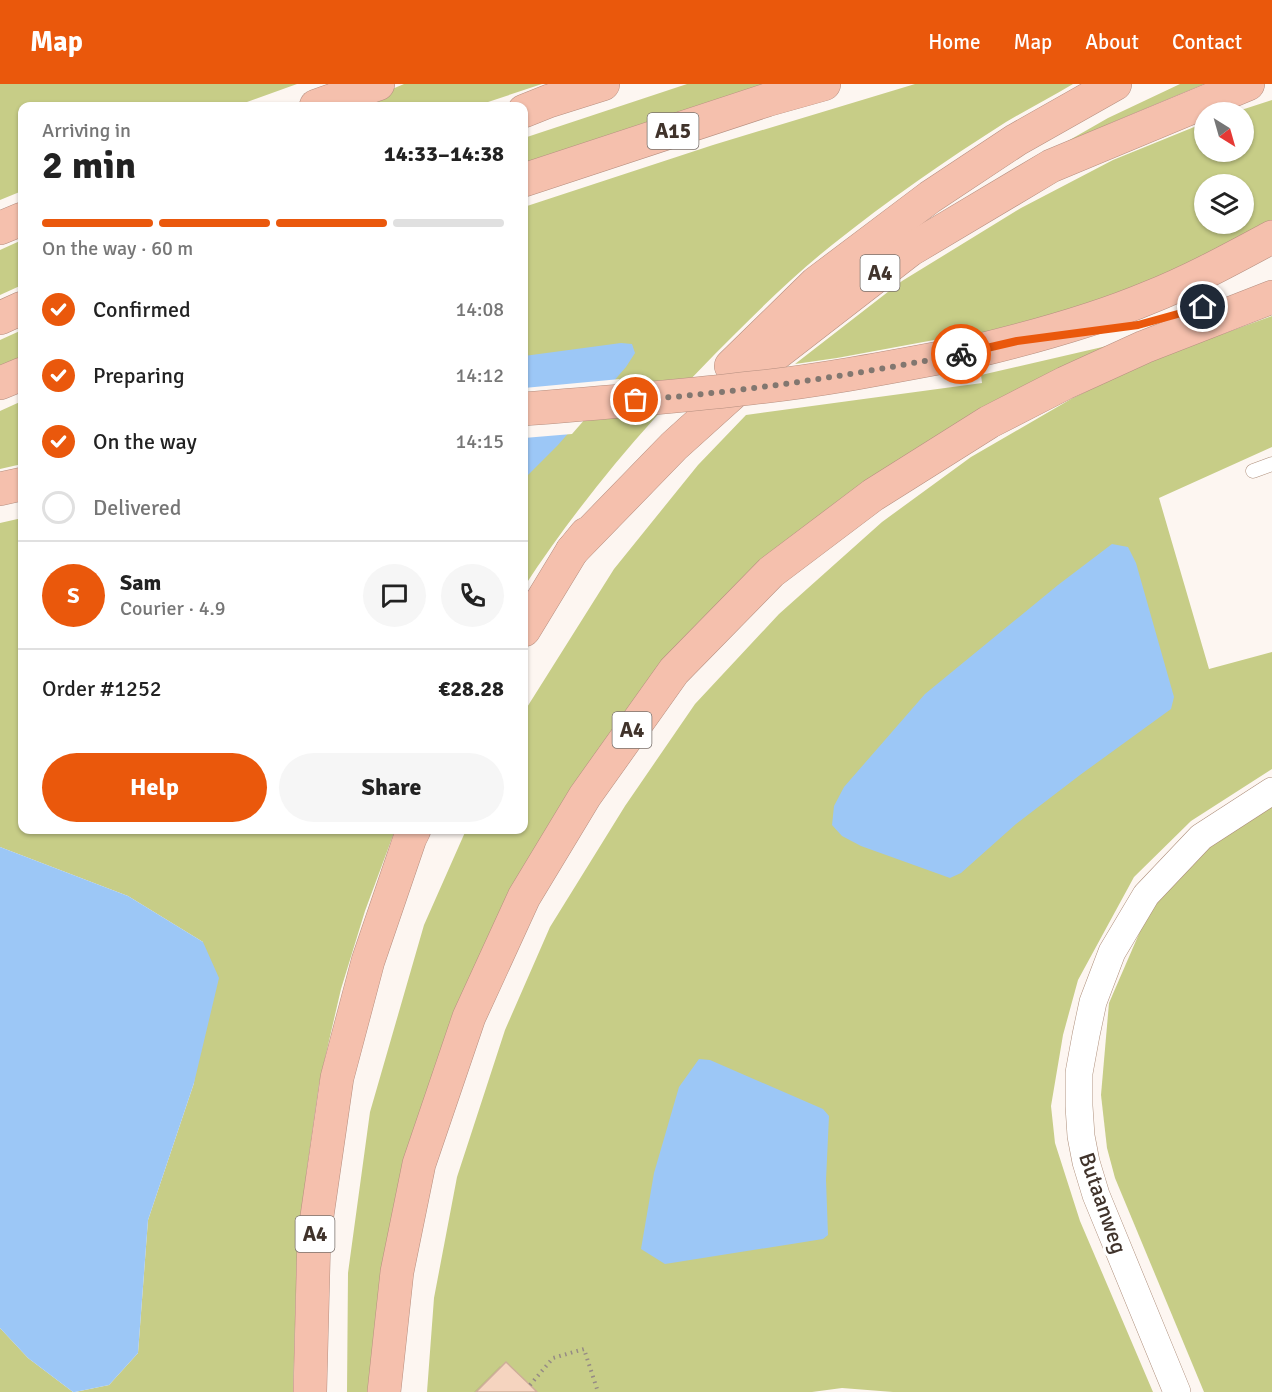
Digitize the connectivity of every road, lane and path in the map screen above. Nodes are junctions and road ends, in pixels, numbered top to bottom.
1 (378, 84) edge
2 (603, 84) edge
3 (824, 84) edge
4 (1115, 84) edge
5 (1248, 84) edge
6 (327, 102) edge
7 (528, 109) edge
8 (528, 179) edge
9 (18, 221) edge
10 (0, 228) edge
11 (1272, 237) edge
12 (1272, 284) edge
13 (1272, 297) edge
14 (18, 310) edge
15 (0, 318) edge
16 (1017, 341) junction
17 (18, 376) edge
18 (0, 383) edge
19 (528, 410) edge
20 (1272, 464) edge
21 (1252, 471) dead end
22 (18, 485) edge
23 (0, 489) edge
24 (572, 551) junction
25 (528, 623) edge
26 (1272, 791) edge
27 (412, 834) edge
28 (530, 1385) dead end
29 (310, 1392) edge
30 (384, 1392) edge
31 (598, 1392) edge
32 (1177, 1392) edge

1 - 6 highway
2 - 7 highway
3 - 8 highway, A15
4 - 24 highway, A4
5 - 24 highway, A4
9 - 10 highway
11 - 16 highway
12 - 16 highway
13 - 30 highway, A4
14 - 15 highway
16 - 19 highway, bridge
17 - 18 highway
20 - 21 lane
22 - 23 highway
24 - 25 highway, A4
26 - 32 street, Butaanweg
27 - 29 highway, A4
28 - 31 path

